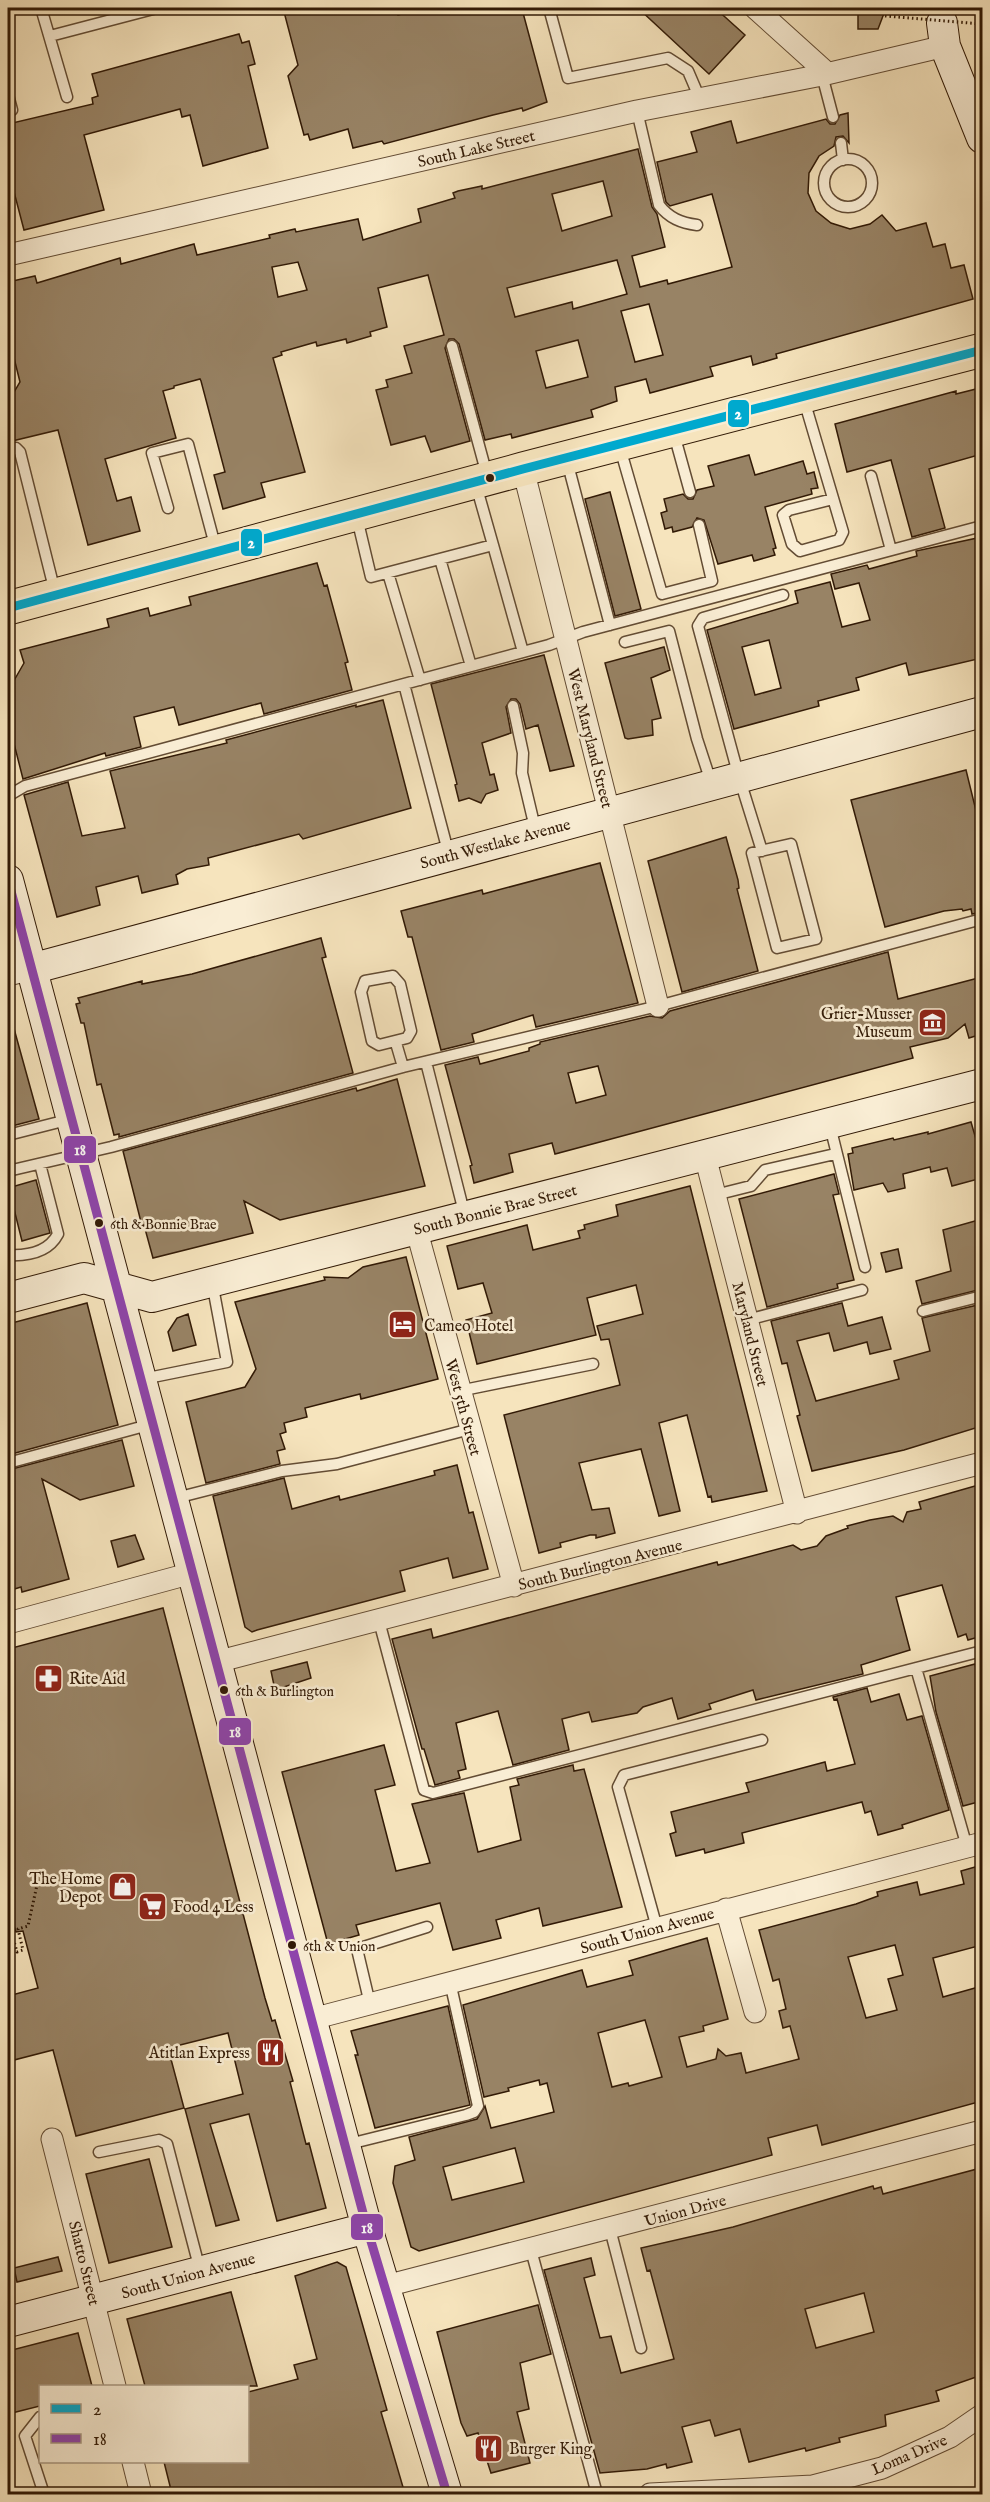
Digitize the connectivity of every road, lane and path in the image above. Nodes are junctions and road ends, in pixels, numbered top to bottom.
1 (41, 8) edge
2 (157, 8) edge
3 (549, 8) edge
4 (767, 12) edge
5 (885, 16) dead end
6 (942, 23) edge
7 (982, 24) edge
8 (50, 36) junction
9 (824, 74) junction
10 (8, 95) edge
11 (67, 97) dead end
12 (700, 99) junction
13 (12, 110) dead end
14 (637, 111) junction
15 (833, 117) dead end
16 (982, 138) edge
17 (841, 143) dead end
18 (843, 160) junction
19 (697, 225) dead end
20 (8, 255) edge
21 (452, 346) dead end
22 (982, 350) edge
23 (803, 397) junction
24 (673, 430) junction
25 (619, 445) junction
26 (8, 450) edge
27 (566, 458) junction
28 (523, 469) junction
29 (871, 476) dead end
30 (481, 480) junction
31 (690, 492) dead end
32 (833, 499) junction
33 (168, 508) dead end
34 (356, 514) junction
35 (699, 525) dead end
36 (982, 526) edge
37 (493, 545) junction
38 (891, 550) junction
39 (217, 552) junction
40 (440, 559) junction
41 (388, 573) junction
42 (56, 595) junction
43 (783, 596) dead end
44 (8, 609) edge
45 (610, 625) junction
46 (566, 639) junction
47 (625, 642) dead end
48 (523, 652) junction
49 (471, 666) junction
50 (420, 680) junction
51 (404, 684) junction
52 (513, 706) dead end
53 (982, 712) edge
54 (725, 781) junction
55 (8, 795) edge
56 (610, 812) junction
57 (537, 832) junction
58 (762, 851) junction
59 (449, 856) junction
60 (8, 881) edge
61 (982, 919) edge
62 (19, 972) edge
63 (658, 1006) junction
64 (396, 1042) junction
65 (426, 1062) junction
66 (403, 1067) junction
67 (982, 1084) edge
68 (71, 1119) junction
69 (829, 1122) junction
70 (8, 1136) edge
71 (760, 1149) junction
72 (80, 1154) junction
73 (836, 1154) junction
74 (705, 1156) junction
75 (40, 1164) junction
76 (765, 1170) junction
77 (8, 1171) edge
78 (715, 1196) junction
79 (465, 1216) junction
80 (416, 1228) junction
81 (8, 1255) edge
82 (865, 1267) dead end
83 (212, 1282) junction
84 (116, 1287) junction
85 (862, 1290) dead end
86 (982, 1296) edge
87 (8, 1298) edge
88 (923, 1311) dead end
89 (747, 1320) junction
90 (594, 1364) dead end
91 (141, 1379) junction
92 (459, 1391) junction
93 (153, 1424) junction
94 (470, 1429) junction
95 (8, 1463) edge
96 (982, 1463) edge
97 (172, 1499) junction
98 (797, 1513) junction
99 (192, 1573) junction
100 (514, 1586) junction
101 (380, 1621) junction
102 (8, 1623) edge
103 (982, 1651) edge
104 (216, 1662) junction
105 (916, 1668) junction
106 (762, 1740) dead end
107 (975, 1845) edge
108 (37, 1885) dead end
109 (726, 1909) junction
110 (427, 1928) dead end
111 (657, 1928) junction
112 (8, 1935) edge
113 (450, 1982) junction
114 (370, 2004) junction
115 (755, 2012) dead end
116 (312, 2019) junction
117 (982, 2131) edge
118 (52, 2139) dead end
119 (345, 2145) junction
120 (99, 2152) dead end
121 (368, 2228) junction
122 (610, 2229) junction
123 (531, 2250) junction
124 (200, 2272) junction
125 (386, 2286) junction
126 (94, 2300) junction
127 (8, 2322) edge
128 (641, 2348) dead end
129 (115, 2385) edge
130 (982, 2415) edge
131 (39, 2418) edge
132 (133, 2463) edge
133 (763, 2491) edge
134 (739, 2492) edge
135 (44, 2494) edge
136 (141, 2494) edge
137 (447, 2494) edge
138 (597, 2494) edge
139 (650, 2494) edge

1 - 8 lane
2 - 8 lane
3 - 12 lane
4 - 9 street
5 - 7 path, bridge
6 - 9 street, South Lake Street
6 - 16 street
8 - 11 lane
9 - 12 street, South Lake Street
9 - 15 lane
10 - 13 lane
12 - 14 street, South Lake Street
14 - 19 lane
14 - 20 street, South Lake Street
17 - 18 lane
18 - 18 lane
21 - 30 lane
22 - 23 main road
23 - 24 main road
23 - 32 lane
24 - 25 main road
24 - 31 lane
25 - 27 main road
25 - 35 lane
26 - 42 lane
27 - 28 main road
27 - 45 lane
28 - 30 main road
28 - 46 street, West Maryland Street
29 - 38 lane
30 - 34 main road
30 - 37 lane
32 - 32 lane
33 - 39 lane
34 - 39 main road
34 - 41 lane
36 - 38 lane
37 - 40 lane
37 - 48 lane
38 - 45 lane
39 - 42 main road
40 - 41 lane
40 - 49 lane
41 - 50 lane
42 - 44 main road
43 - 54 lane
45 - 46 lane
46 - 48 lane
46 - 56 street, West Maryland Street
47 - 54 lane
48 - 49 lane
49 - 50 lane
50 - 51 lane
51 - 55 lane
51 - 59 lane
52 - 57 lane
53 - 54 street, South Westlake Avenue
54 - 56 street, South Westlake Avenue
54 - 58 lane
56 - 57 street, South Westlake Avenue
56 - 63 street, West Maryland Street
57 - 59 street, South Westlake Avenue
58 - 58 lane
59 - 62 street, South Westlake Avenue
60 - 62 street
61 - 63 lane
62 - 68 street
63 - 65 lane
64 - 64 lane
64 - 66 lane
65 - 66 lane
65 - 79 lane
66 - 72 lane
67 - 69 street, South Bonnie Brae Street
68 - 70 lane
68 - 72 street
69 - 71 street, South Bonnie Brae Street
69 - 73 lane
71 - 74 street, South Bonnie Brae Street
71 - 76 lane
72 - 75 lane
72 - 84 street
73 - 76 lane
73 - 82 lane
74 - 78 street, Maryland Street
74 - 79 street, South Bonnie Brae Street
75 - 77 lane
75 - 81 lane
76 - 78 lane
78 - 89 street, Maryland Street
79 - 80 street, South Bonnie Brae Street
80 - 83 street, South Bonnie Brae Street
80 - 92 street, West 5th Street
83 - 84 street, South Bonnie Brae Street
83 - 91 lane
84 - 87 street, South Bonnie Brae Street
84 - 91 street
85 - 89 lane
86 - 88 lane
89 - 98 street, Maryland Street
90 - 92 lane
91 - 93 street
92 - 94 street, West 5th Street
93 - 95 lane
93 - 97 street
94 - 97 lane
94 - 100 street, West 5th Street
96 - 98 street, South Burlington Avenue
97 - 99 street
98 - 100 street, South Burlington Avenue
99 - 102 street
99 - 104 street
100 - 101 street, South Burlington Avenue
101 - 104 street, South Burlington Avenue
101 - 105 lane
103 - 105 lane
104 - 116 street
105 - 107 lane
106 - 111 lane
107 - 109 street, South Union Avenue
108 - 112 path
109 - 111 street, South Union Avenue
109 - 115 street
110 - 114 lane
111 - 113 street, South Union Avenue
113 - 114 street, South Union Avenue
113 - 119 lane
114 - 116 street, South Union Avenue
116 - 119 street
117 - 122 street, Union Drive
118 - 126 street, Shatto Street
119 - 121 street
120 - 124 lane
121 - 124 street, South Union Avenue
121 - 125 street
122 - 123 street, Union Drive
122 - 128 lane
123 - 125 street, Union Drive
123 - 138 lane
124 - 126 street, South Union Avenue
125 - 137 street
126 - 127 street, South Union Avenue
126 - 129 street, Shatto Street
130 - 133 street, Loma Drive
131 - 135 lane
132 - 136 street
133 - 134 street, Loma Drive
134 - 139 street, Loma Drive

